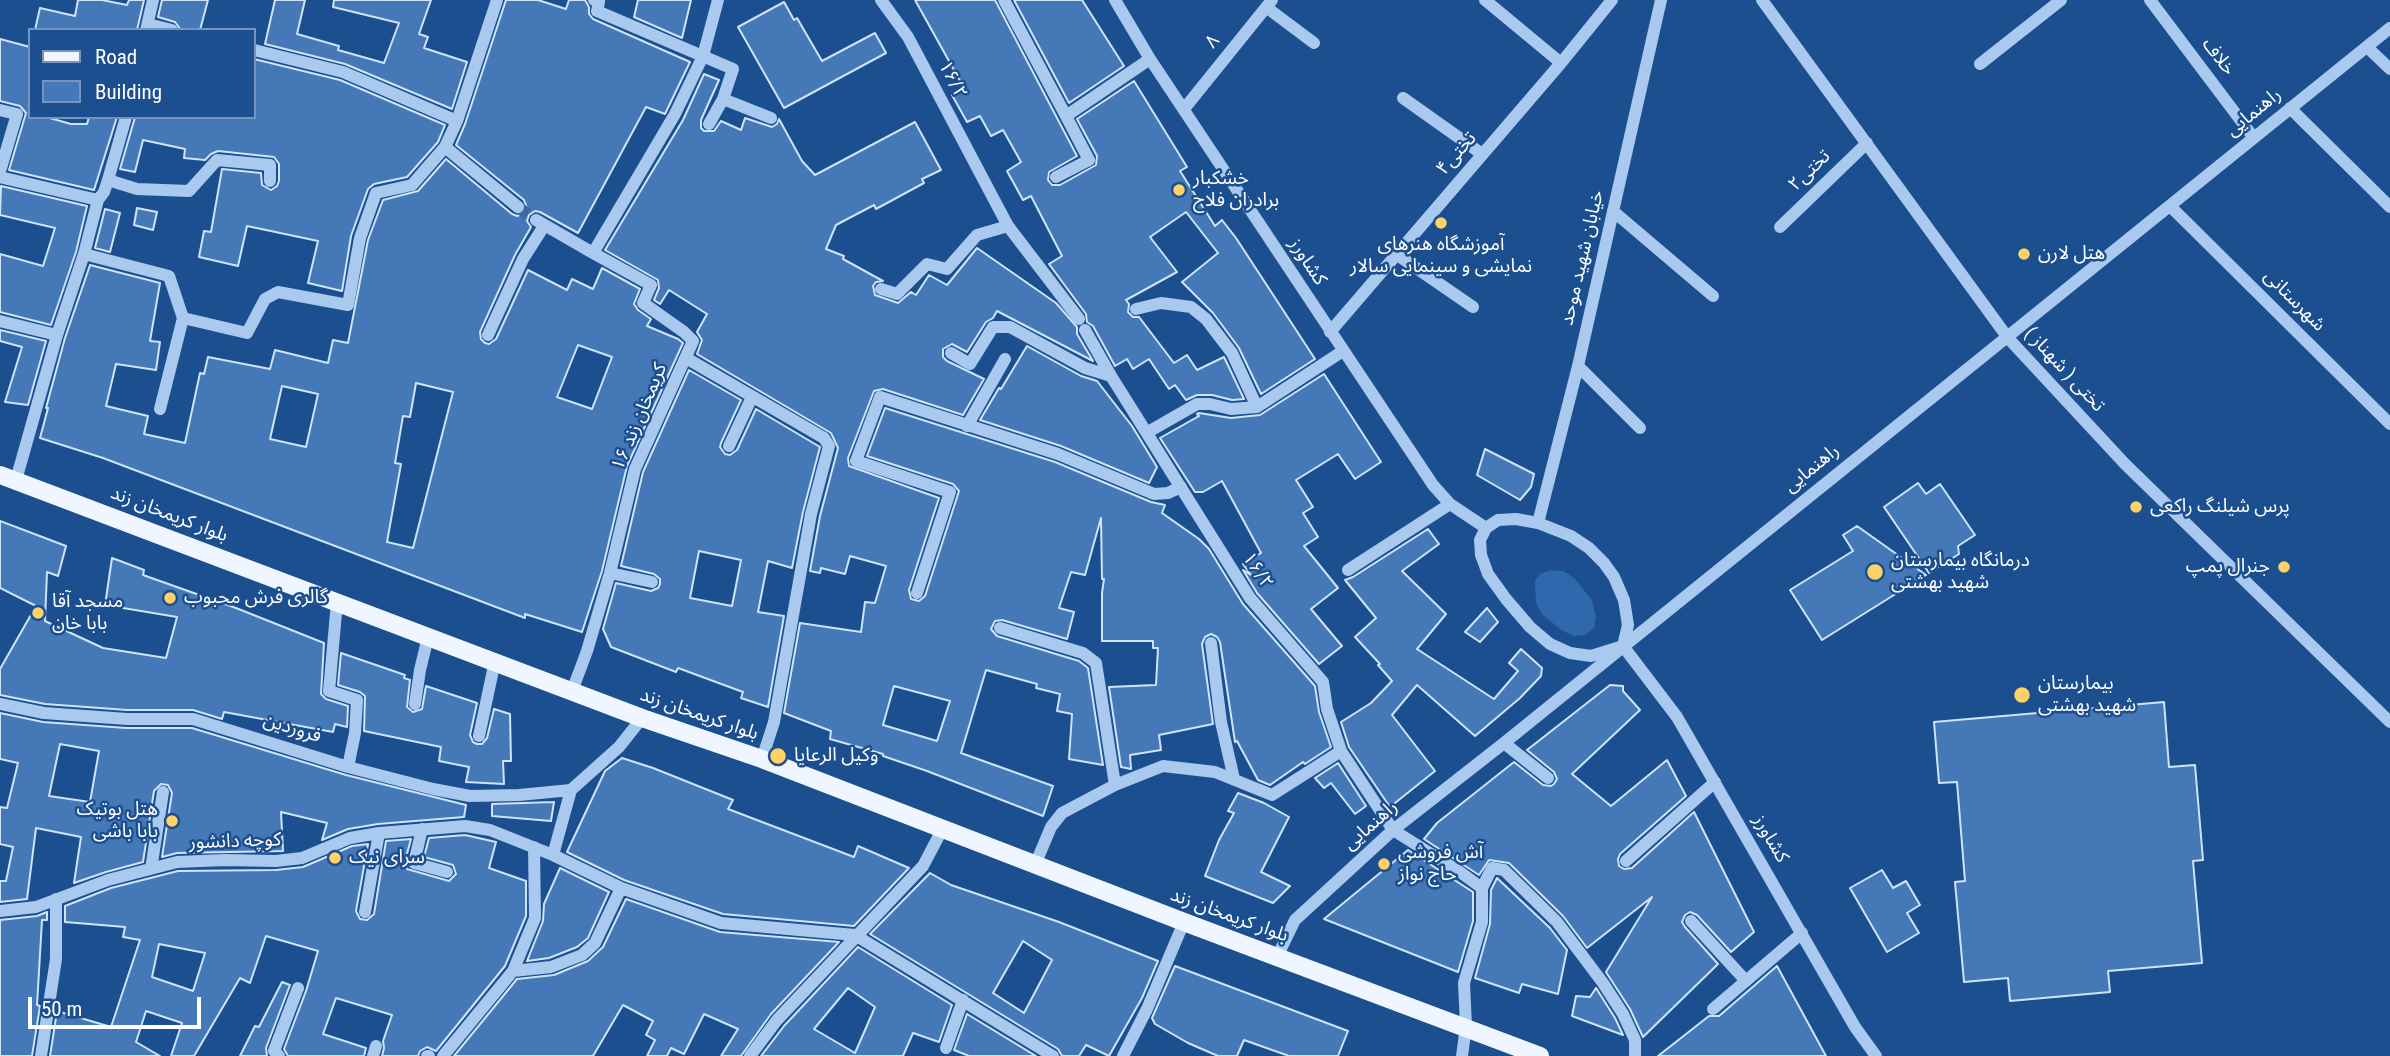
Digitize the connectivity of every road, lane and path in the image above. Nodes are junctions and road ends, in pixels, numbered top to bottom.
1 (153, 0) edge
2 (497, 0) edge
3 (594, 0) edge
4 (718, 0) edge
5 (881, 0) edge
6 (1004, 0) edge
7 (1115, 0) edge
8 (1485, 0) edge
9 (1612, 0) edge
10 (1661, 0) edge
11 (1762, 0) edge
12 (2060, 0) edge
13 (2150, 0) edge
14 (1269, 4) edge
15 (147, 27) edge
16 (2390, 28) edge
17 (1314, 43) dead end
18 (2367, 47) junction
19 (256, 50) edge
20 (703, 56) junction
21 (1150, 59) junction
22 (1561, 63) junction
23 (1980, 64) dead end
24 (2390, 69) edge
25 (1403, 98) dead end
26 (723, 99) junction
27 (2290, 108) junction
28 (1184, 109) junction
29 (0, 110) edge
30 (1066, 116) junction
31 (771, 118) dead end
32 (124, 119) edge
33 (457, 121) junction
34 (709, 124) dead end
35 (2254, 138) junction
36 (1867, 144) junction
37 (445, 147) junction
38 (1482, 154) junction
39 (0, 172) edge
40 (1056, 177) dead end
41 (108, 180) junction
42 (270, 181) dead end
43 (98, 200) junction
44 (2170, 206) junction
45 (518, 207) tunnel mouth
46 (2390, 207) edge
47 (1613, 211) junction
48 (1008, 226) junction
49 (1780, 226) dead end
50 (593, 253) junction
51 (84, 254) junction
52 (1396, 254) junction
53 (881, 289) dead end
54 (1713, 296) dead end
55 (1473, 307) dead end
56 (1136, 309) dead end
57 (183, 318) junction
58 (0, 321) edge
59 (1330, 332) junction
60 (57, 335) junction
61 (488, 335) dead end
62 (2008, 338) junction
63 (1342, 351) junction
64 (951, 353) dead end
65 (687, 358) junction
66 (1004, 359) dead end
67 (1578, 366) junction
68 (1111, 376) junction
69 (752, 397) junction
70 (1257, 407) junction
71 (160, 410) dead end
72 (2390, 424) edge
73 (967, 426) junction
74 (1640, 428) dead end
75 (1148, 432) junction
76 (729, 446) dead end
77 (8, 477) edge
78 (1181, 487) junction
79 (1450, 504) junction
80 (1538, 523) junction
81 (1486, 528) junction
82 (1348, 570) dead end
83 (610, 573) junction
84 (652, 582) dead end
85 (917, 593) dead end
86 (337, 603) junction
87 (1000, 628) dead end
88 (428, 637) junction
89 (1211, 643) dead end
90 (1623, 646) junction
91 (495, 661) junction
92 (572, 691) junction
93 (0, 704) edge
94 (415, 705) dead end
95 (642, 718) junction
96 (2390, 722) edge
97 (479, 736) dead end
98 (1504, 743) junction
99 (1340, 751) junction
100 (762, 758) junction
101 (348, 767) junction
102 (1548, 778) dead end
103 (1234, 779) junction
104 (1715, 782) junction
105 (1115, 785) junction
106 (571, 790) junction
107 (163, 792) dead end
108 (943, 828) junction
109 (422, 829) junction
110 (1392, 830) junction
111 (379, 833) junction
112 (534, 847) junction
113 (553, 855) junction
114 (1626, 861) dead end
115 (1035, 865) junction
116 (151, 869) junction
117 (447, 872) dead end
118 (621, 888) junction
119 (1482, 888) junction
120 (56, 899) junction
121 (0, 911) edge
122 (365, 912) dead end
123 (1691, 921) dead end
124 (1184, 922) junction
125 (1802, 933) junction
126 (855, 935) junction
127 (1278, 957) junction
128 (513, 971) junction
129 (1746, 981) junction
130 (298, 988) dead end
131 (963, 1000) junction
132 (1713, 1009) dead end
133 (1466, 1026) junction
134 (946, 1048) dead end
135 (40, 1056) edge
136 (279, 1056) edge
137 (443, 1056) edge
138 (750, 1056) edge
139 (1053, 1056) edge
140 (1123, 1056) edge
141 (1462, 1056) edge
142 (1540, 1056) edge
143 (1634, 1056) edge
144 (1876, 1056) edge

1 - 15 street
2 - 33 street
3 - 20 street
4 - 20 street
5 - 48 street, ۱۶/۲
6 - 30 street
7 - 21 street, کشاورز
8 - 22 street
9 - 22 street, تختی۴
10 - 47 street, خیابان شهید موحد
11 - 36 street, تختی ( شهناز )
12 - 23 street
13 - 35 street, خلاف
14 - 17 street
14 - 28 street, ۸
16 - 18 street, راهنمایی
18 - 24 street
18 - 27 street, راهنمایی
19 - 33 street
20 - 26 street
20 - 50 street
21 - 28 street, کشاورز
21 - 30 street
22 - 38 street, تختی۴
25 - 38 street
26 - 31 street
26 - 34 street
27 - 35 street, راهنمایی
27 - 46 street
28 - 59 street, کشاورز
29 - 39 street
30 - 40 street
32 - 41 street
33 - 37 street
35 - 44 street, راهنمایی
36 - 49 street, تختی۲
36 - 62 street, تختی ( شهناز )
37 - 45 street
37 - 57 street
38 - 52 street, تختی۴
39 - 43 street
41 - 42 street
41 - 43 street
43 - 51 street
44 - 62 street, راهنمایی
44 - 72 street, شهرستانی
47 - 54 street
47 - 67 street, خیابان شهید موحد
48 - 53 street
48 - 68 street, ۱۶/۲
50 - 61 street
50 - 65 street, کریمخان زند ۱۶
51 - 57 street
51 - 60 street
52 - 55 street
52 - 59 street, تختی۴
56 - 70 street
57 - 71 street
58 - 60 street
59 - 63 street, کشاورز
60 - 77 street
62 - 90 street, راهنمایی
62 - 96 street, تختی ( شهناز )
63 - 70 street
63 - 79 street, کشاورز
64 - 68 street
65 - 69 street
65 - 83 street, کریمخان زند ۱۶
66 - 73 street
67 - 74 street
67 - 80 street, خیابان شهید موحد
68 - 75 street, ۱۶/۲
69 - 76 street
69 - 100 street
70 - 75 street
73 - 78 street
73 - 85 street
75 - 78 street, ۱۶/۲
77 - 86 main road, بلوار کریمخان زند
78 - 99 street, ۱۶/۲
79 - 81 street, کشاورز
79 - 82 street
80 - 81 street
80 - 90 street
81 - 90 street
83 - 84 street
83 - 92 street, کریمخان زند ۱۶
86 - 88 main road, بلوار کریمخان زند
86 - 101 street
87 - 105 street
88 - 91 main road, بلوار کریمخان زند
88 - 94 street
89 - 103 street
90 - 98 street, راهنمایی
90 - 104 street, کشاورز
91 - 92 main road, بلوار کریمخان زند
91 - 97 street
92 - 95 main road, بلوار کریمخان زند
93 - 101 street, فروردین
95 - 100 main road, بلوار کریمخان زند
95 - 106 street
98 - 102 street
98 - 110 street, راهنمایی
99 - 103 street
99 - 110 street, ۱۶/۲
100 - 108 main road, بلوار کریمخان زند
101 - 106 street, فروردین
103 - 105 street
104 - 114 street
104 - 125 street, کشاورز
105 - 115 street
106 - 113 street
107 - 116 street
108 - 115 main road, بلوار کریمخان زند
108 - 126 street
109 - 111 street, کوچه دانشور
109 - 112 street, کوچه دانشور
109 - 117 street
110 - 119 street
110 - 127 street, راهنمایی
111 - 116 street, کوچه دانشور
111 - 122 street
112 - 113 street, کوچه دانشور
112 - 128 street
113 - 118 street, کوچه دانشور
115 - 124 main road, بلوار کریمخان زند
116 - 120 street, کوچه دانشور
118 - 126 street, کوچه دانشور
118 - 128 street
119 - 133 street
119 - 143 street
120 - 121 street, کوچه دانشور
120 - 135 street
123 - 129 street
124 - 127 main road, بلوار کریمخان زند
124 - 140 street
125 - 129 street
125 - 144 street, کشاورز
126 - 131 street
126 - 138 street
127 - 133 main road, بلوار کریمخان زند
128 - 137 street
129 - 132 street
130 - 136 street
131 - 134 street
131 - 139 street
133 - 141 street
133 - 142 main road, بلوار کریمخان زند

